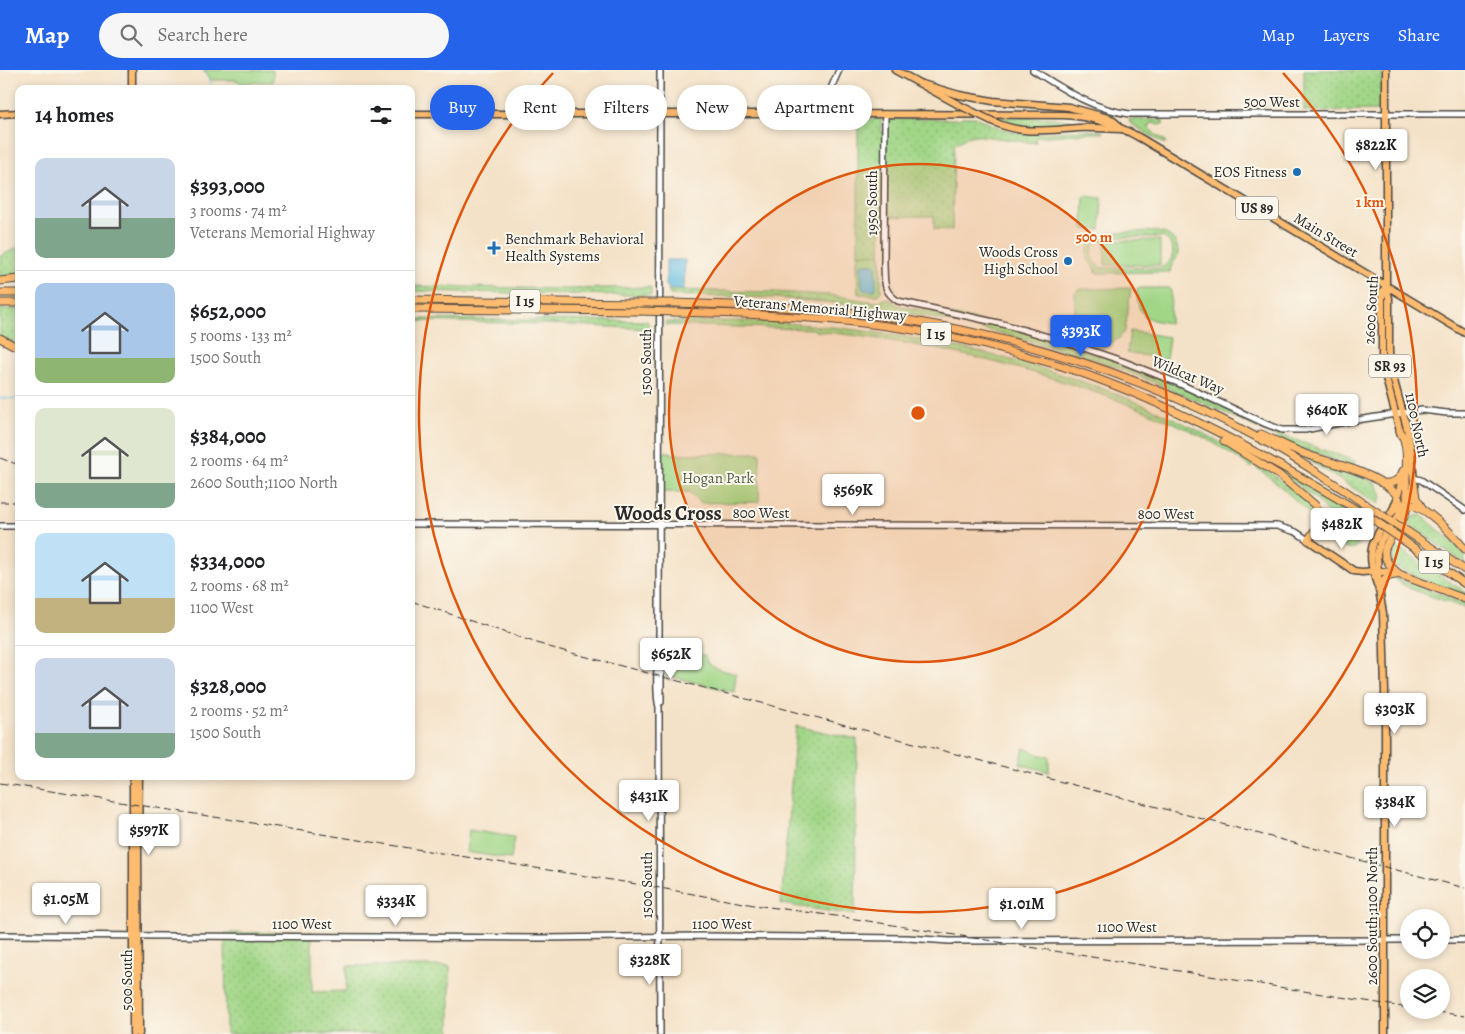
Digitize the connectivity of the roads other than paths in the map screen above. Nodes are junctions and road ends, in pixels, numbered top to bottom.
1 (132, 70) edge
2 (660, 70) edge
3 (839, 70) edge
4 (895, 70) edge
5 (1034, 70) edge
6 (1386, 70) edge
7 (922, 84) junction
8 (132, 85) edge
9 (660, 85) edge
10 (832, 85) edge
11 (15, 113) edge
12 (0, 114) edge
13 (415, 114) edge
14 (585, 114) edge
15 (667, 114) edge
16 (757, 114) edge
17 (872, 114) edge
18 (884, 114) junction
19 (1386, 114) junction
20 (1465, 114) edge
21 (1125, 129) junction
22 (660, 130) edge
23 (15, 279) edge
24 (0, 280) edge
25 (1386, 286) junction
26 (887, 292) joint
27 (0, 293) edge
28 (15, 293) edge
29 (415, 300) edge
30 (0, 303) edge
31 (15, 303) edge
32 (639, 307) junction
33 (415, 309) edge
34 (1465, 333) edge
35 (0, 338) edge
36 (15, 346) edge
37 (1201, 410) junction
38 (1465, 413) edge
39 (1399, 414) junction
40 (1183, 416) junction
41 (1400, 431) junction
42 (1403, 471) junction
43 (1414, 481) junction
44 (1381, 483) junction
45 (1401, 504) junction
46 (1465, 510) edge
47 (1425, 511) junction
48 (1392, 512) joint
49 (415, 524) edge
50 (659, 525) junction
51 (0, 526) edge
52 (15, 526) edge
53 (1308, 540) junction
54 (1465, 549) edge
55 (1465, 570) edge
56 (1376, 571) junction
57 (1402, 576) junction
58 (1465, 584) edge
59 (1380, 590) junction
60 (1465, 599) edge
61 (1385, 768) joint
62 (133, 780) edge
63 (139, 780) edge
64 (0, 935) edge
65 (136, 935) junction
66 (660, 937) junction
67 (1385, 940) junction
68 (1400, 940) edge
69 (1450, 940) edge
70 (1465, 940) edge
71 (133, 1034) edge
72 (139, 1034) edge
73 (660, 1034) edge
74 (1385, 1034) edge

1 - 8 main road
2 - 9 street, 1500 South
3 - 10 street
4 - 7 main road
5 - 19 street, 500 West
6 - 19 main road, 2600 South
7 - 21 main road
7 - 21 main road, bridge
11 - 12 main road
13 - 14 main road, US 89
15 - 16 main road, US 89
17 - 18 main road, US 89
18 - 21 main road, US 89
18 - 26 street, 1950 South
19 - 20 street, 500 West
19 - 25 main road, 2600 South
21 - 25 main road, Main Street / US 89
22 - 50 street, 1500 South
23 - 24 highway
25 - 34 main road, US 89
25 - 39 main road, 2600 South / SR 93
26 - 39 street, Wildcat Way
27 - 28 highway
29 - 32 highway, Veterans Memorial Highway / I 15
30 - 31 highway
32 - 33 highway, Veterans Memorial Highway / I 15
32 - 37 highway, Veterans Memorial Highway / I 15, bridge
32 - 40 highway, Veterans Memorial Highway / I 15, bridge
35 - 36 highway
37 - 44 highway
37 - 55 highway, Veterans Memorial Highway / I 15, bridge
38 - 39 street, Wildcat Way
39 - 41 main road, 2600 South / SR 93
39 - 43 main road, 1100 North / SR 93
40 - 53 highway
40 - 58 highway, Veterans Memorial Highway / I 15, bridge
41 - 42 main road, 2600 South / SR 93
41 - 45 highway
42 - 44 highway
42 - 45 main road, 2600 South / SR 93
43 - 45 main road, 1100 North / SR 93
43 - 46 street
43 - 47 highway
44 - 45 highway
45 - 47 highway
45 - 48 highway
45 - 56 main road, 1100 North / SR 93
45 - 57 highway
47 - 54 highway
48 - 56 main road
49 - 50 street, 800 West
50 - 53 street, 800 West
50 - 66 street, 1500 South
51 - 52 street
53 - 56 main road
56 - 57 highway
56 - 59 main road, 1100 North
57 - 59 highway
57 - 60 highway
59 - 61 main road, 1100 North
61 - 67 main road, 2600 South;1100 North
62 - 65 main road, 500 South
63 - 65 main road, 500 South
64 - 65 street, 1100 West
65 - 66 street, 1100 West
65 - 71 main road, 500 South
65 - 72 main road, 500 South
66 - 67 street, 1100 West
66 - 73 street, 1500 South
67 - 68 street
67 - 74 main road, 2600 South;1100 North
69 - 70 street

